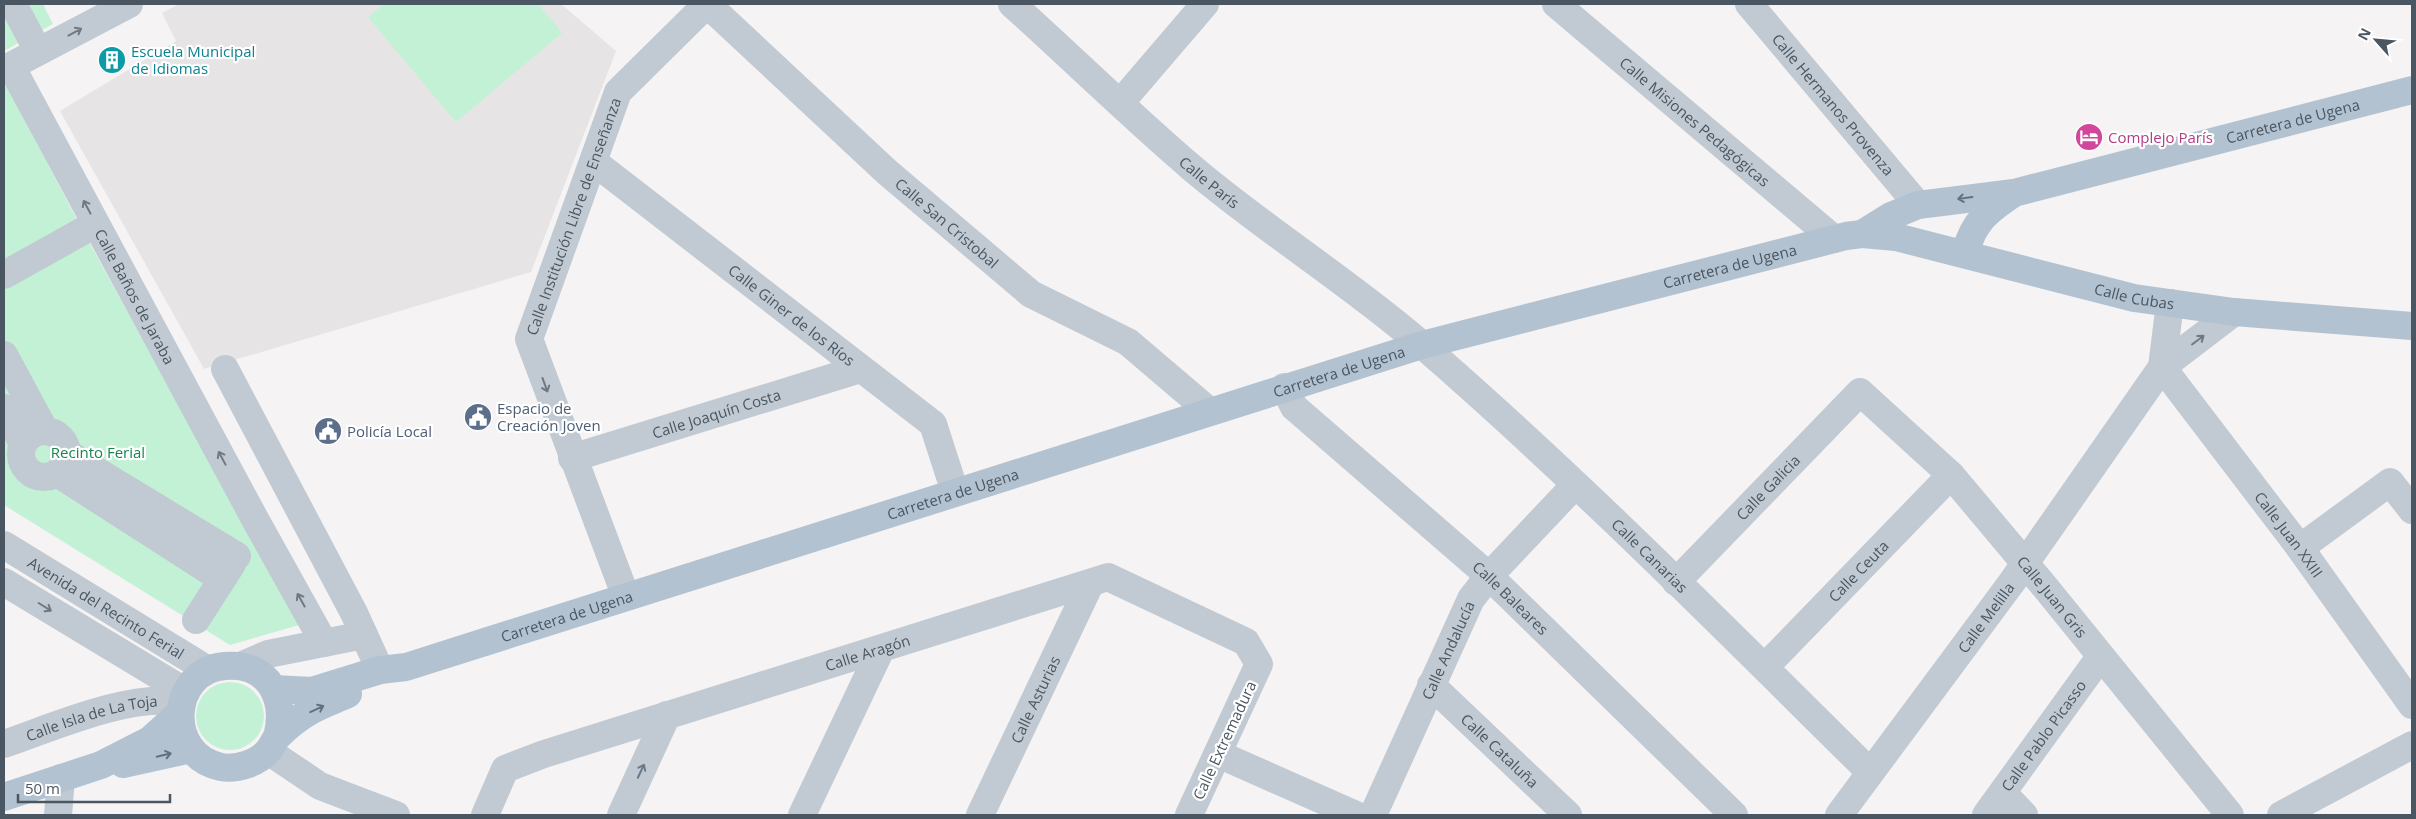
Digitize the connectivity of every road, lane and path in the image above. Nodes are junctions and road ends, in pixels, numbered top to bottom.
1 (13, 4) edge
2 (129, 4) edge
3 (707, 4) edge
4 (1012, 4) edge
5 (1205, 4) edge
6 (1556, 4) edge
7 (1750, 4) edge
8 (38, 52) junction
9 (7, 57) edge
10 (2412, 90) edge
11 (1120, 102) junction
12 (594, 162) junction
13 (2014, 193) junction
14 (1918, 205) junction
15 (83, 231) dead end
16 (1862, 234) junction
17 (1834, 239) junction
18 (1965, 253) junction
19 (4, 275) edge
20 (2170, 303) junction
21 (2234, 312) junction
22 (2412, 326) edge
23 (1422, 345) junction
24 (4, 355) edge
25 (2162, 368) junction
26 (225, 369) dead end
27 (860, 369) junction
28 (1284, 387) junction
29 (1860, 392) joint
30 (4, 408) edge
31 (1210, 411) junction
32 (34, 437) junction
33 (572, 458) junction
34 (62, 463) junction
35 (1951, 475) junction
36 (1575, 485) junction
37 (955, 492) junction
38 (2412, 510) edge
39 (4, 544) edge
40 (2300, 548) junction
41 (2025, 564) junction
42 (1489, 576) junction
43 (222, 579) junction
44 (4, 582) edge
45 (1676, 582) junction
46 (1090, 584) junction
47 (626, 597) junction
48 (196, 620) dead end
49 (364, 635) junction
50 (324, 643) junction
51 (881, 648) junction
52 (2100, 657) junction
53 (1259, 664) joint
54 (240, 666) junction
55 (406, 667) junction
56 (1765, 667) junction
57 (208, 670) junction
58 (380, 670) junction
59 (1431, 685) junction
60 (274, 688) junction
61 (182, 702) junction
62 (2412, 705) edge
63 (667, 715) junction
64 (4, 744) edge
65 (273, 744) junction
66 (2412, 745) edge
67 (191, 749) junction
68 (1218, 754) junction
69 (102, 765) junction
70 (1870, 772) junction
71 (61, 778) junction
72 (2002, 793) junction
73 (4, 797) edge
74 (1383, 810) edge
75 (2291, 813) edge
76 (58, 815) edge
77 (396, 815) edge
78 (485, 815) edge
79 (621, 815) edge
80 (802, 815) edge
81 (980, 815) edge
82 (1189, 815) edge
83 (1356, 815) edge
84 (1568, 815) edge
85 (1734, 815) edge
86 (1839, 815) edge
87 (1986, 815) edge
88 (2024, 815) edge
89 (2230, 815) edge

1 - 8 street
8 -> 2 street, Calle Baños de Jaraba
3 - 12 street, Calle Institución Libre de Enseñanza
3 - 31 street, Calle San Cristobal
4 - 11 street, Calle París
5 - 11 street
6 - 17 street, Calle Misiones Pedagógicas
7 - 14 street, Calle Hermanos Provenza
8 - 9 street, Calle Baños de Jaraba
50 -> 9 street, Calle Baños de Jaraba
10 - 13 main road, Carretera de Ugena
11 - 23 street, Calle París
12 - 27 street, Calle Giner de los Ríos
12 -> 33 street, Calle Institución Libre de Enseñanza
13 -> 14 main road, Carretera de Ugena
13 - 18 main road
14 - 16 main road, Carretera de Ugena
15 - 19 street
16 - 17 main road, Carretera de Ugena
16 - 18 main road, Calle Cubas
17 - 23 main road, Carretera de Ugena
18 - 20 main road, Calle Cubas
20 - 21 main road, Calle Cubas
20 - 25 street, Calle Melilla
21 - 22 main road, Calle Cubas
25 -> 21 street, Calle Melilla
23 - 28 main road, Carretera de Ugena
23 - 36 street, Calle Canarias
24 - 32 street
25 - 40 street, Calle Juan XXIII
25 - 41 street, Calle Melilla
26 - 49 street
27 - 33 street, Calle Joaquín Costa
27 - 37 street, Calle Giner de los Ríos
28 - 31 main road, Carretera de Ugena
28 - 42 street, Calle Baleares
29 - 35 street, Calle Juan Gris
29 - 45 street, Calle Galicia
30 - 32 street
31 - 37 main road, Carretera de Ugena
32 - 34 street
32 - 34 street
33 - 47 street, Calle Institución Libre de Enseñanza
34 - 43 street
34 - 43 street
35 - 41 street, Calle Juan Gris
35 - 56 street, Calle Ceuta
36 - 42 street, Calle Andalucía
36 - 45 street, Calle Canarias
37 - 47 main road, Carretera de Ugena
38 - 40 street
39 - 57 street, Avenida del Recinto Ferial
40 - 62 street, Calle Juan XXIII
41 - 52 street, Calle Juan Gris
41 - 70 street, Calle Melilla
42 - 59 street, Calle Andalucía
42 - 85 street, Calle Baleares
43 - 48 street
44 -> 61 street, Avenida del Recinto Ferial
45 - 56 street, Calle Canarias
46 - 51 street, Calle Aragón
46 - 53 street, Calle Aragón
46 - 81 street, Calle Asturias
47 - 55 main road, Carretera de Ugena
49 - 50 street
49 - 58 street
50 - 54 street
50 - 60 street
51 - 63 street, Calle Aragón
51 - 80 street
52 - 72 street, Calle Pablo Picasso
52 - 89 street, Calle Juan Gris
53 - 68 street, Calle Extremadura
54 - 57 main road
54 - 60 main road
55 - 58 main road, Carretera de Ugena
65 -> 55 main road
56 - 70 street, Calle Canarias
57 - 61 main road
58 - 60 main road, Carretera de Ugena
59 - 74 street, Calle Andalucía
59 - 84 street, Calle Cataluña
60 - 65 main road
61 - 64 street, Calle Isla de La Toja
61 - 67 main road
61 - 69 main road
63 - 78 street, Calle Aragón
79 -> 63 street
65 - 67 main road
65 - 77 street
66 - 75 street
69 -> 67 main road
68 - 82 street, Calle Extremadura
68 - 83 street
69 - 71 main road
70 - 86 street, Calle Melilla
71 - 73 main road
71 - 76 street
72 - 87 street, Calle Pablo Picasso
72 - 88 street

